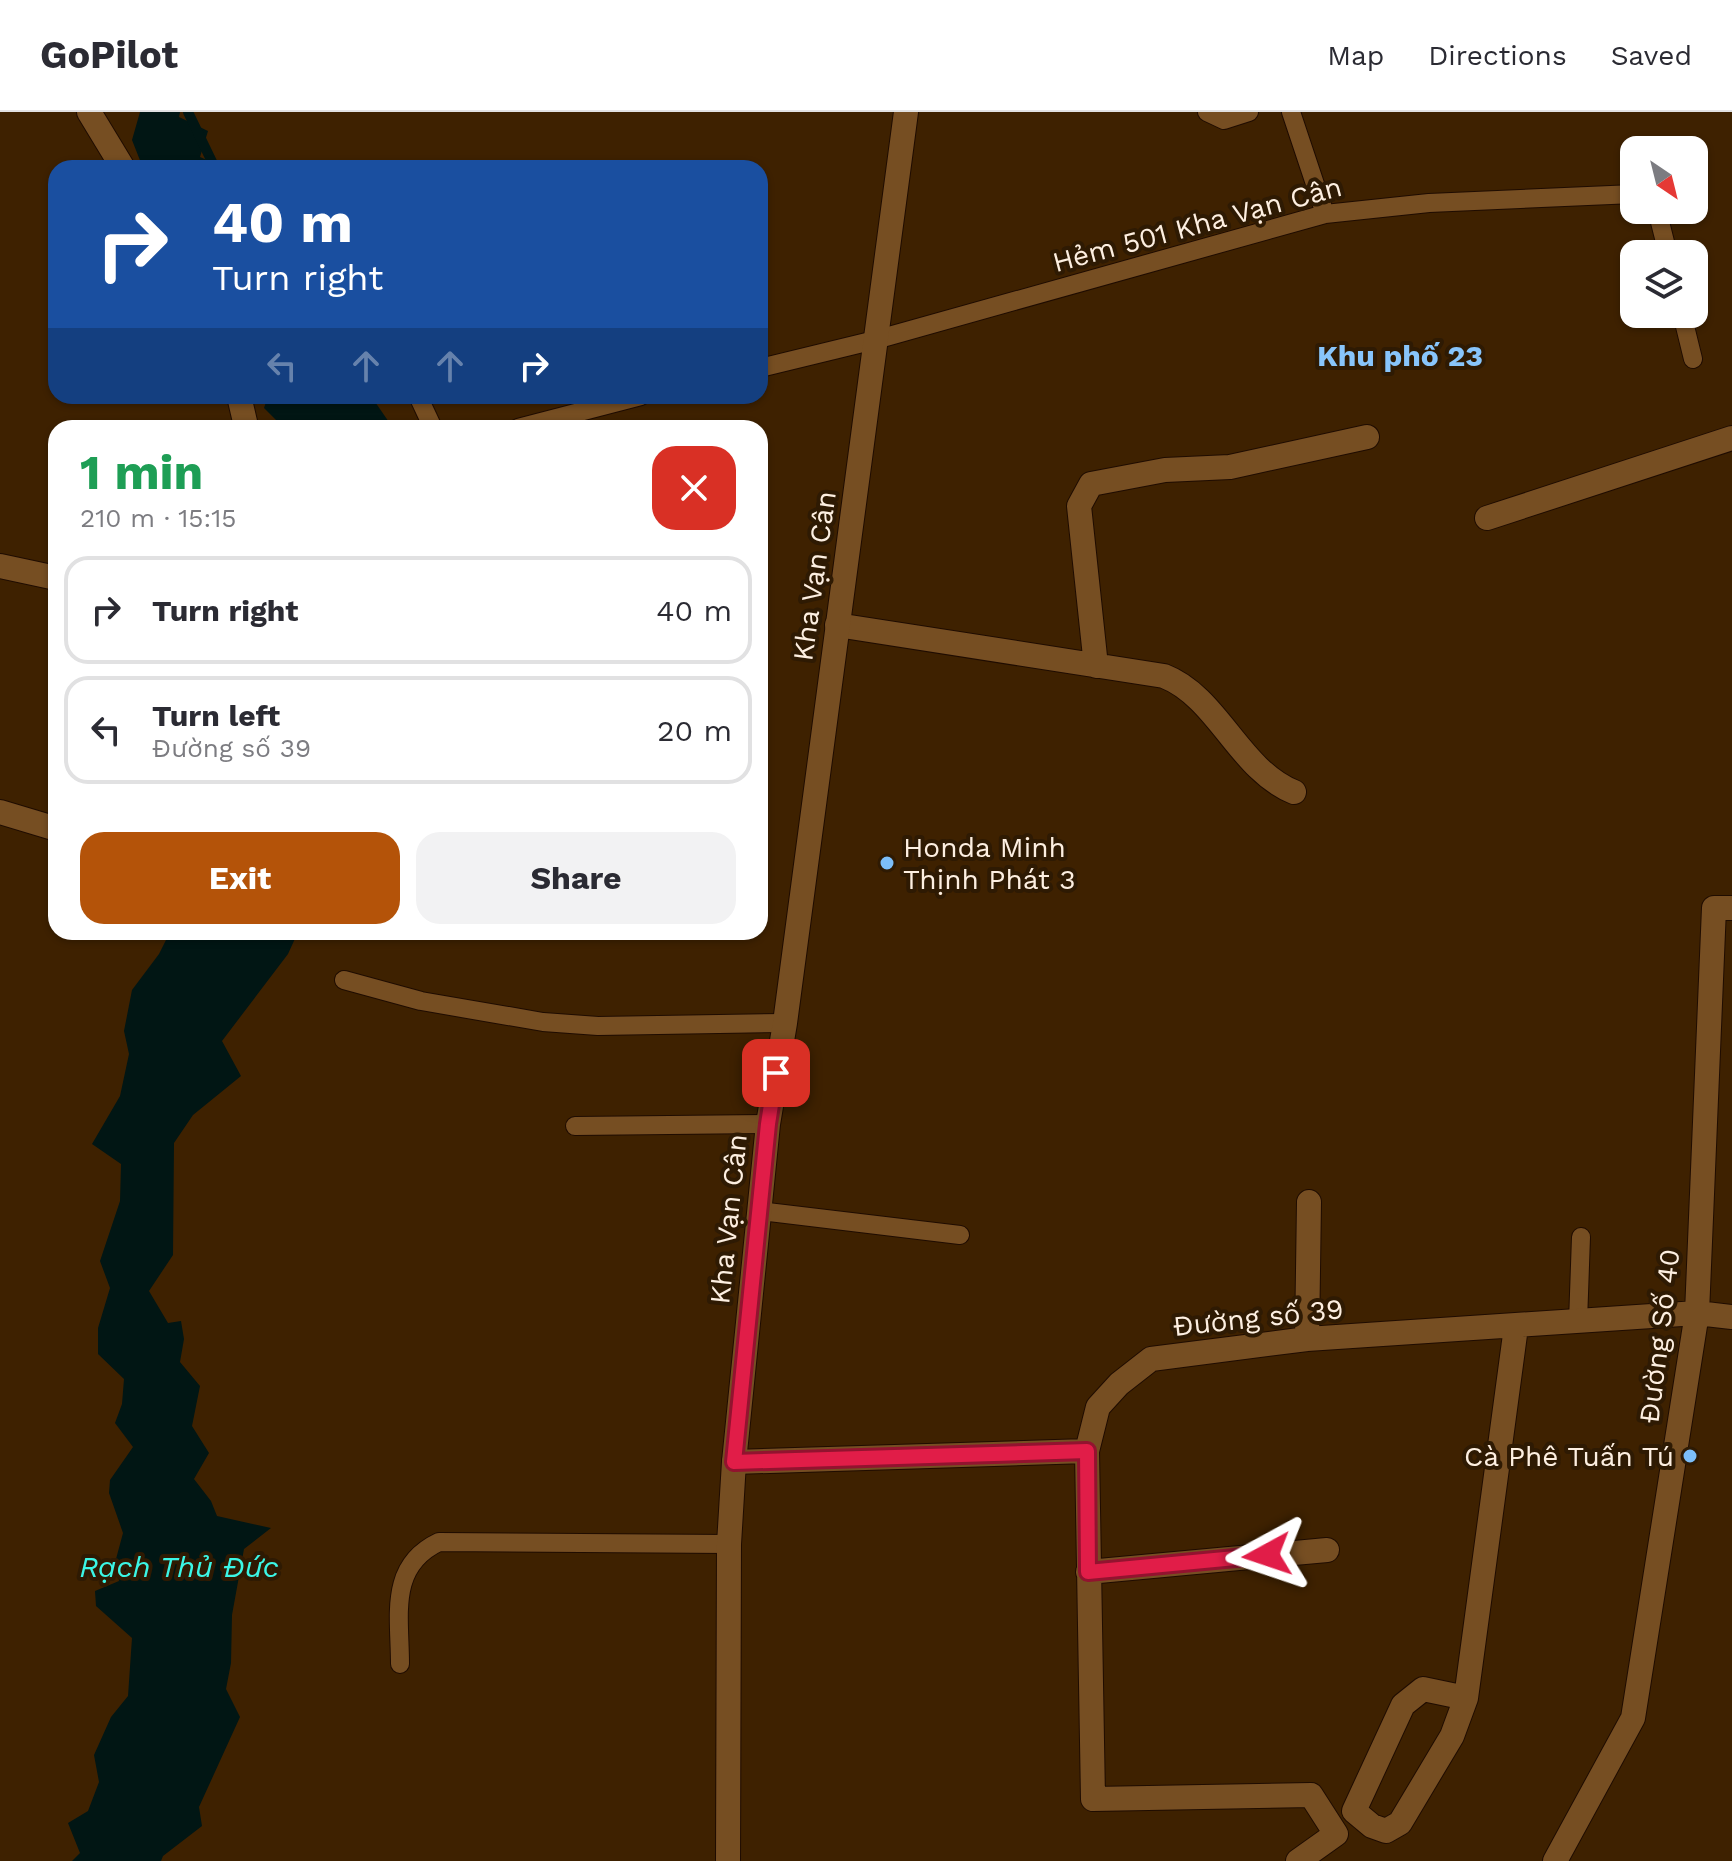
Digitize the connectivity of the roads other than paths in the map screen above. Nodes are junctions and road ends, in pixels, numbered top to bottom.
1 (89, 112) edge
2 (906, 112) edge
3 (1207, 112) edge
4 (1249, 112) edge
5 (1291, 112) edge
6 (118, 160) edge
7 (1620, 195) edge
8 (1325, 214) junction
9 (1685, 328) edge
10 (875, 340) junction
11 (1693, 359) dead end
12 (768, 366) edge
13 (610, 404) edge
14 (549, 420) edge
15 (1367, 437) dead end
16 (1732, 438) edge
17 (1487, 518) dead end
18 (0, 566) edge
19 (48, 576) edge
20 (837, 625) junction
21 (1096, 666) junction
22 (1294, 792) dead end
23 (0, 812) edge
24 (48, 826) edge
25 (1732, 908) edge
26 (344, 980) dead end
27 (785, 1023) junction
28 (768, 1124) junction
29 (575, 1126) dead end
30 (1309, 1202) dead end
31 (760, 1211) junction
32 (960, 1235) dead end
33 (1581, 1237) dead end
34 (1697, 1313) junction
35 (1732, 1317) edge
36 (1578, 1322) junction
37 (1516, 1327) junction
38 (1307, 1339) junction
39 (1087, 1451) junction
40 (734, 1462) junction
41 (729, 1544) junction
42 (1327, 1550) dead end
43 (1088, 1572) junction
44 (400, 1664) dead end
45 (1466, 1698) junction
46 (728, 1861) edge
47 (1298, 1861) edge
48 (1555, 1861) edge

1 - 6 street
2 - 10 street, Kha Vạn Cân
3 - 4 lane
5 - 8 lane
7 - 8 lane, Hẻm 501 Kha Vạn Cân
8 - 10 lane, Hẻm 501 Kha Vạn Cân
9 - 11 lane
10 - 12 lane, Hẻm 501 Kha Vạn Cân
10 - 20 street, Kha Vạn Cân
13 - 14 lane
15 - 21 street
16 - 17 street
18 - 19 street
20 - 21 street
20 - 27 street, Kha Vạn Cân
21 - 22 street
23 - 24 street
25 - 34 street, Đường Số 40
26 - 27 lane
27 - 28 street, Kha Vạn Cân
28 - 29 lane
28 - 31 street, Kha Vạn Cân
30 - 38 street
31 - 32 lane
31 - 40 street, Kha Vạn Cân
33 - 36 lane
34 - 35 street, Đường số 39
34 - 36 street, Đường số 39
34 - 48 street, Đường Số 40
36 - 37 street, Đường số 39
37 - 38 street, Đường số 39
37 - 45 street
38 - 39 street, Đường số 39
39 - 40 street
39 - 43 street, Đường số 39
40 - 41 street, Kha Vạn Cân
41 - 44 lane
41 - 46 street, Kha Vạn Cân
42 - 43 street
43 - 47 street, Đường số 39
45 - 45 street

